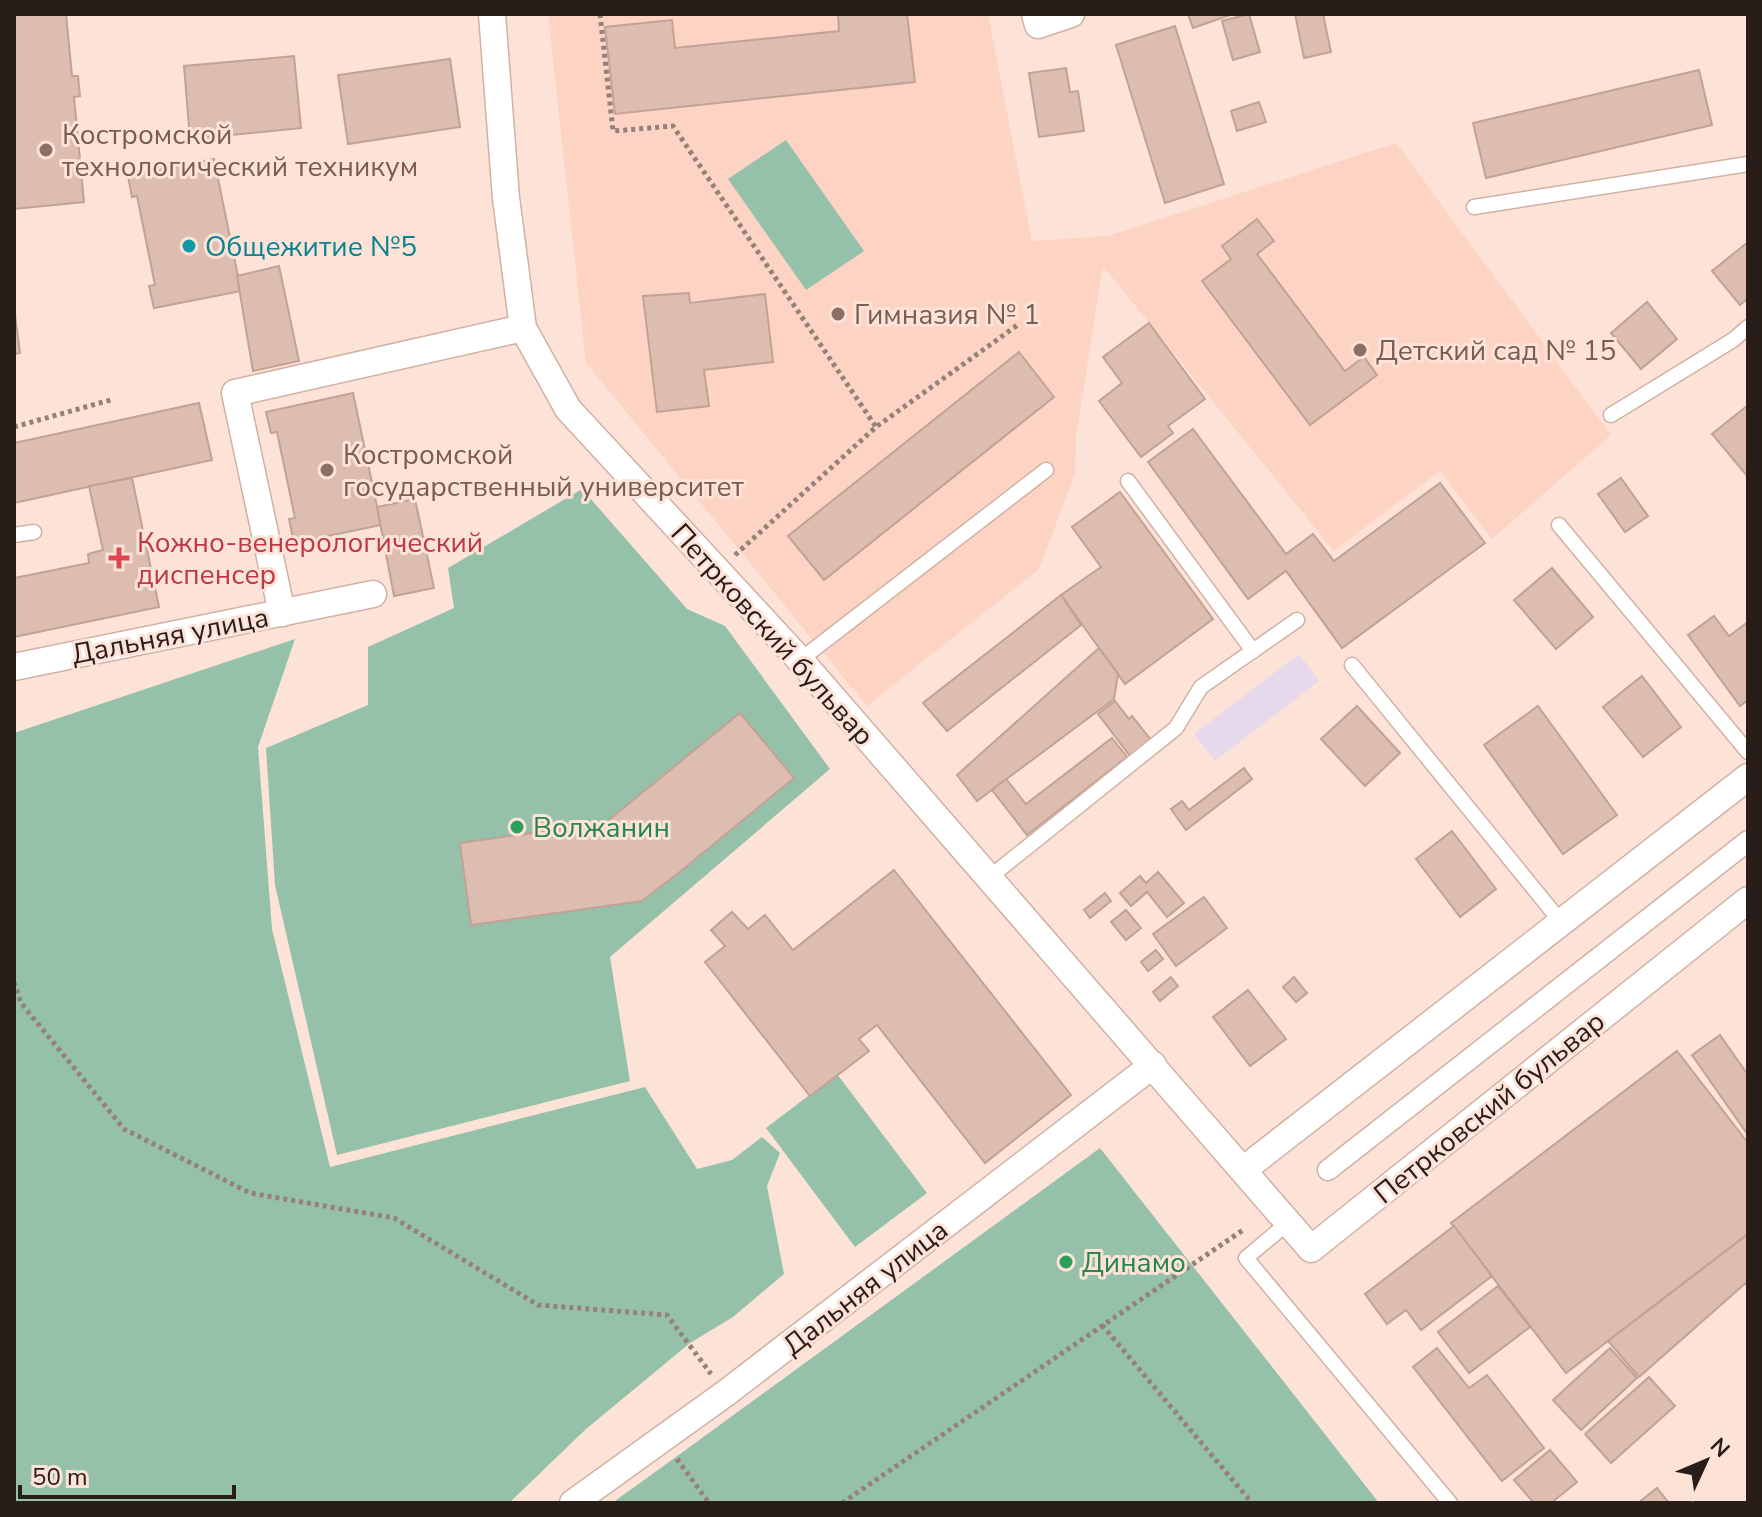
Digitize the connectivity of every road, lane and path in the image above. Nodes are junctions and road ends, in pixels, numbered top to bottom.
1 (492, 14) edge
2 (600, 14) edge
3 (1071, 14) edge
4 (1036, 20) edge
5 (1748, 164) edge
6 (1474, 207) dead end
7 (1019, 324) dead end
8 (1748, 327) edge
9 (523, 328) junction
10 (114, 399) dead end
11 (1611, 415) dead end
12 (14, 427) edge
13 (876, 427) junction
14 (1046, 470) dead end
15 (1128, 481) dead end
16 (1559, 525) dead end
17 (34, 532) dead end
18 (14, 535) edge
19 (718, 571) junction
20 (373, 594) dead end
21 (282, 613) junction
22 (1297, 620) dead end
23 (1253, 651) junction
24 (800, 660) junction
25 (1352, 665) dead end
26 (14, 667) edge
27 (1748, 752) edge
28 (1748, 777) edge
29 (1748, 841) edge
30 (990, 877) junction
31 (1748, 900) edge
32 (1561, 922) junction
33 (14, 982) edge
34 (1153, 1065) junction
35 (1243, 1170) junction
36 (1328, 1170) dead end
37 (1282, 1215) junction
38 (1102, 1325) junction
39 (726, 1393) junction
40 (659, 1441) junction
41 (573, 1503) edge
42 (709, 1503) edge
43 (842, 1503) edge
44 (1252, 1503) edge
45 (1450, 1503) edge

1 - 9 street, Петрковский бульвар
2 - 13 path
3 - 4 street
5 - 6 lane
7 - 13 path
8 - 11 lane
9 - 19 street, Петрковский бульвар
9 - 21 street
10 - 12 path
13 - 19 path
14 - 24 lane
15 - 23 lane
16 - 27 lane
17 - 18 lane
19 - 24 street, Петрковский бульвар
20 - 21 street, Дальняя улица
21 - 26 street, Дальняя улица
22 - 23 lane
23 - 30 lane
24 - 30 street, Петрковский бульвар
25 - 32 lane
28 - 32 street
29 - 36 street
30 - 34 street, Петрковский бульвар
31 - 37 street, Петрковский бульвар
32 - 35 street
33 - 39 path
34 - 35 street, Петрковский бульвар
34 - 39 street, Дальняя улица
35 - 37 street, Петрковский бульвар
37 - 38 path
37 - 45 lane
38 - 43 path
38 - 44 path
39 - 40 street, Дальняя улица
40 - 41 street, Дальняя улица
40 - 42 path

